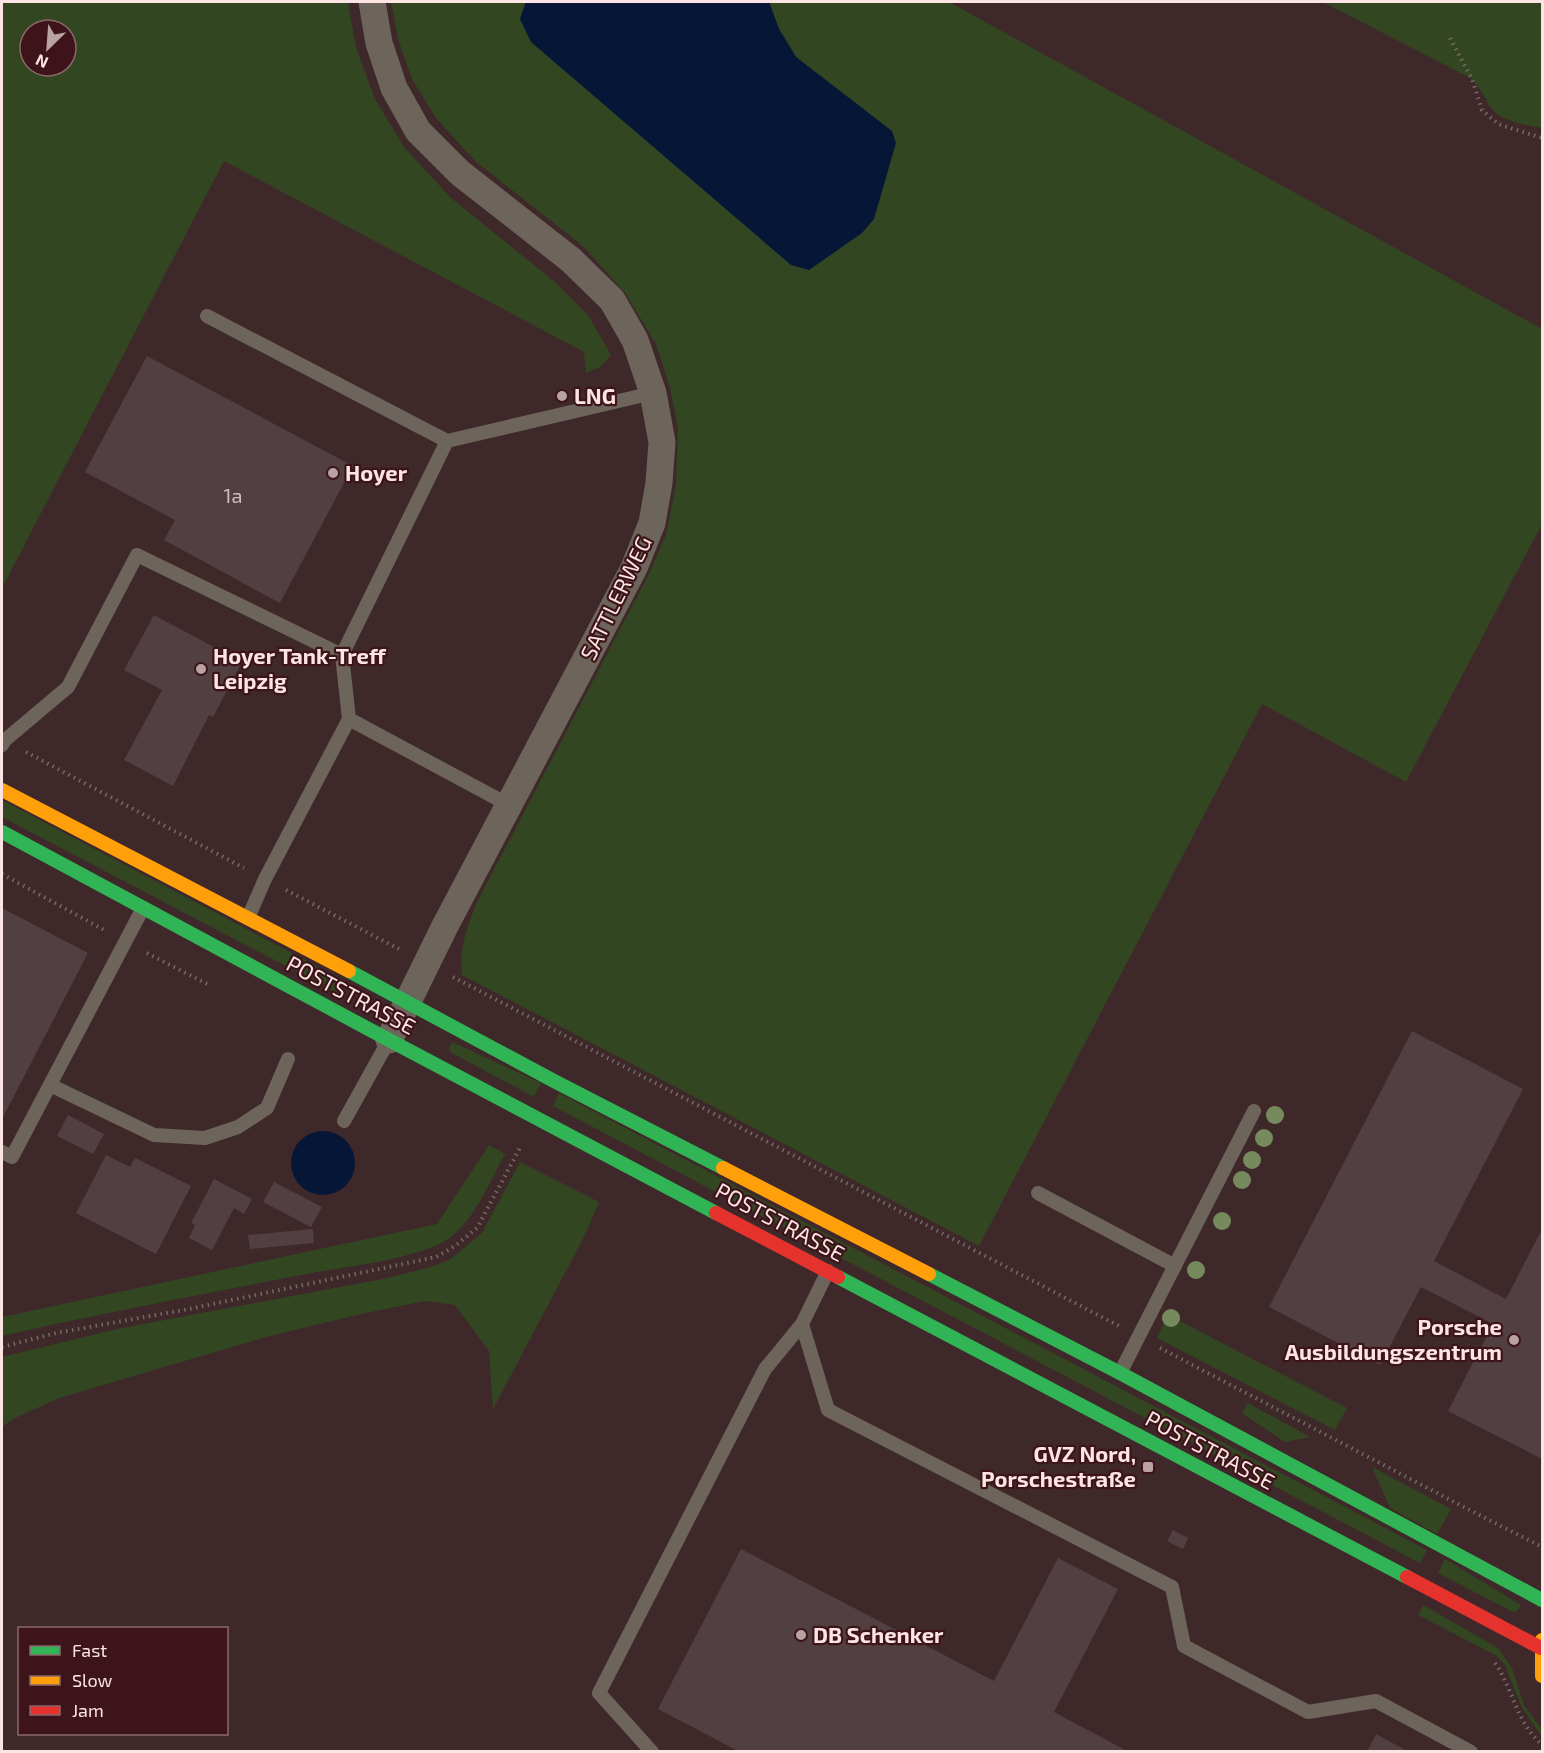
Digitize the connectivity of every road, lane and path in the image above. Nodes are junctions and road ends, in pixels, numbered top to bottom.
1 (372, 2) edge
2 (1450, 38) dead end
3 (1542, 138) edge
4 (207, 316) dead end
5 (653, 393) junction
6 (447, 441) junction
7 (342, 655) junction
8 (349, 719) junction
9 (2, 745) edge
10 (2, 790) edge
11 (509, 805) junction
12 (2, 832) edge
13 (142, 908) junction
14 (248, 918) junction
15 (408, 1002) junction
16 (388, 1040) junction
17 (575, 1041) dead end
18 (288, 1059) dead end
19 (50, 1085) junction
20 (1254, 1110) dead end
21 (536, 1117) junction
22 (344, 1121) dead end
23 (2, 1152) edge
24 (1038, 1193) dead end
25 (1175, 1266) junction
26 (828, 1271) junction
27 (802, 1324) junction
28 (1138, 1337) junction
29 (2, 1347) edge
30 (1120, 1373) junction
31 (1542, 1546) edge
32 (1542, 1600) edge
33 (1542, 1644) edge
34 (1542, 1676) edge
35 (652, 1752) edge
36 (1471, 1752) edge

1 - 5 street, SATTLERWEG
2 - 3 path
4 - 6 lane
5 - 6 lane
5 - 11 street, SATTLERWEG
6 - 7 lane
7 - 8 lane
7 - 9 lane
8 - 11 lane
8 - 14 lane
10 - 14 street, POSTSTRASSE
11 - 15 street, SATTLERWEG
12 - 13 street, POSTSTRASSE
13 - 16 street, POSTSTRASSE
13 - 19 lane
14 - 15 street, POSTSTRASSE
15 - 16 street, SATTLERWEG
15 - 30 street, POSTSTRASSE
16 - 21 street, POSTSTRASSE
16 - 22 lane
17 - 28 path
18 - 19 lane
19 - 23 lane
20 - 25 lane
21 - 26 street, POSTSTRASSE
21 - 29 path
24 - 25 lane
25 - 28 lane
26 - 27 lane
26 - 33 street, POSTSTRASSE
27 - 35 lane
27 - 36 lane
28 - 30 lane
28 - 31 path
30 - 32 street, POSTSTRASSE
33 - 34 street, POSTSTRASSE

